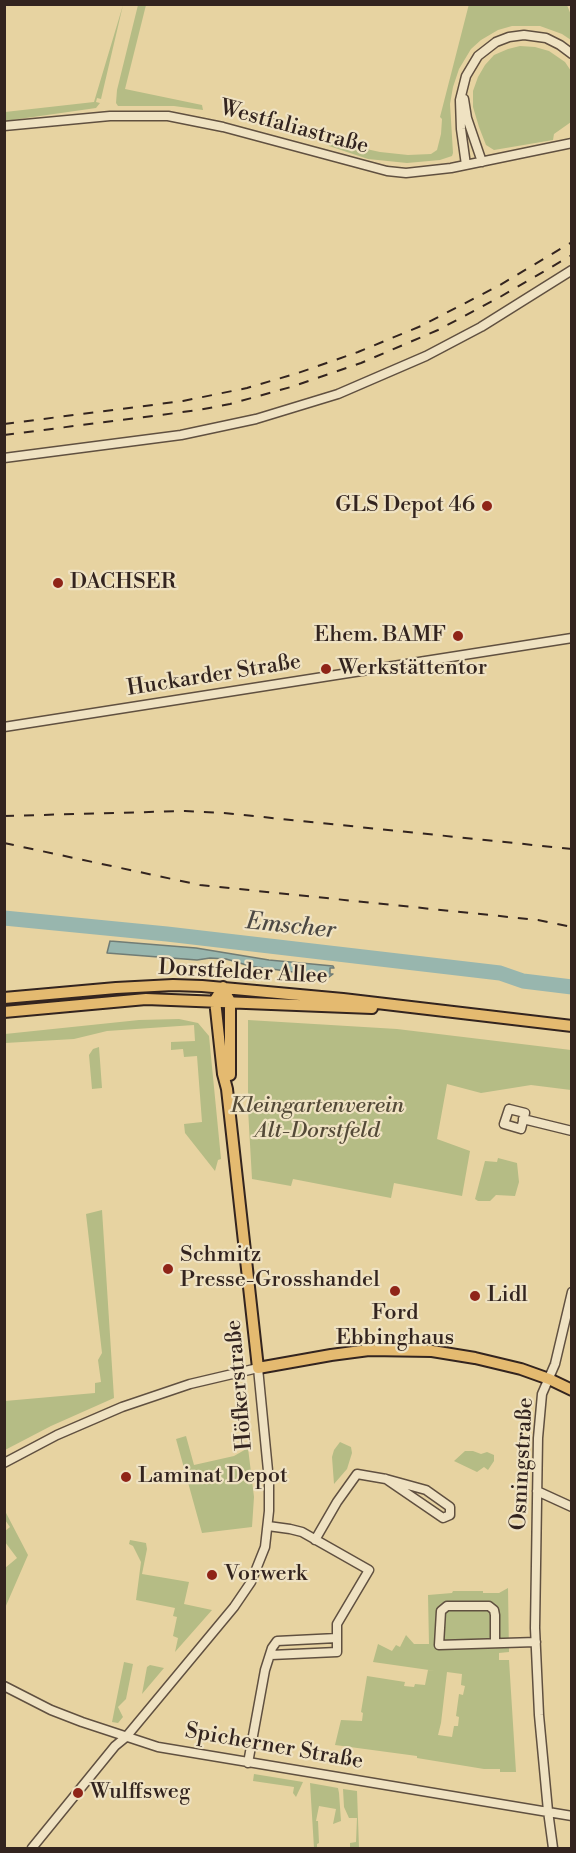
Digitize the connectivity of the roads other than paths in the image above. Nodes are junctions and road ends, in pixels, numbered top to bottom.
1 (572, 54) edge
2 (463, 87) junction
3 (4, 126) edge
4 (572, 143) edge
5 (483, 162) junction
6 (466, 165) junction
7 (572, 270) edge
8 (4, 458) edge
9 (572, 638) edge
10 (4, 728) edge
11 (223, 987) junction
12 (4, 998) edge
13 (215, 1000) junction
14 (230, 1001) junction
15 (444, 1010) junction
16 (4, 1012) edge
17 (572, 1026) edge
18 (227, 1089) junction
19 (524, 1119) dead end
20 (572, 1131) edge
21 (572, 1292) edge
22 (258, 1368) junction
23 (549, 1379) junction
24 (572, 1390) edge
25 (4, 1463) edge
26 (386, 1479) junction
27 (537, 1491) junction
28 (572, 1507) edge
29 (268, 1526) junction
30 (315, 1540) junction
31 (337, 1638) junction
32 (536, 1642) junction
33 (495, 1643) junction
34 (271, 1655) junction
35 (4, 1686) edge
36 (126, 1737) junction
37 (248, 1763) junction
38 (548, 1811) junction
39 (572, 1816) edge
40 (32, 1848) edge
41 (553, 1848) edge

1 - 2 street
2 - 5 street
2 - 6 street
3 - 6 street, Westfaliastraße
4 - 5 street, Westfaliastraße
5 - 6 street, Westfaliastraße
7 - 8 street
9 - 10 street, Huckarder Straße
11 - 12 main road, Dorstfelder Allee
11 - 13 main road
11 - 14 main road, Höfkerstraße
11 - 15 main road, Dorstfelder Allee
13 - 14 main road, Dorstfelder Allee
13 - 16 main road, Dorstfelder Allee
13 - 18 main road, Höfkerstraße
14 - 15 main road, Dorstfelder Allee
14 - 18 main road, Höfkerstraße
15 - 17 main road, Dorstfelder Allee
18 - 22 main road, Höfkerstraße
19 - 20 street
21 - 23 street, Osningstraße
22 - 23 main road
22 - 25 street
22 - 29 street, Höfkerstraße
23 - 24 main road
23 - 27 street, Osningstraße
26 - 26 street
26 - 30 street
27 - 28 street
27 - 32 street, Osningstraße
29 - 30 street
29 - 36 street, Höfkerstraße
30 - 31 street
31 - 34 street
31 - 34 street
32 - 33 street
32 - 38 street, Osningstraße
33 - 33 street
34 - 37 street
35 - 36 street, Spicherner Straße
36 - 37 street, Spicherner Straße
36 - 40 street, Höfkerstraße
37 - 38 street, Spicherner Straße
38 - 39 street, Spicherner Straße
38 - 41 street

